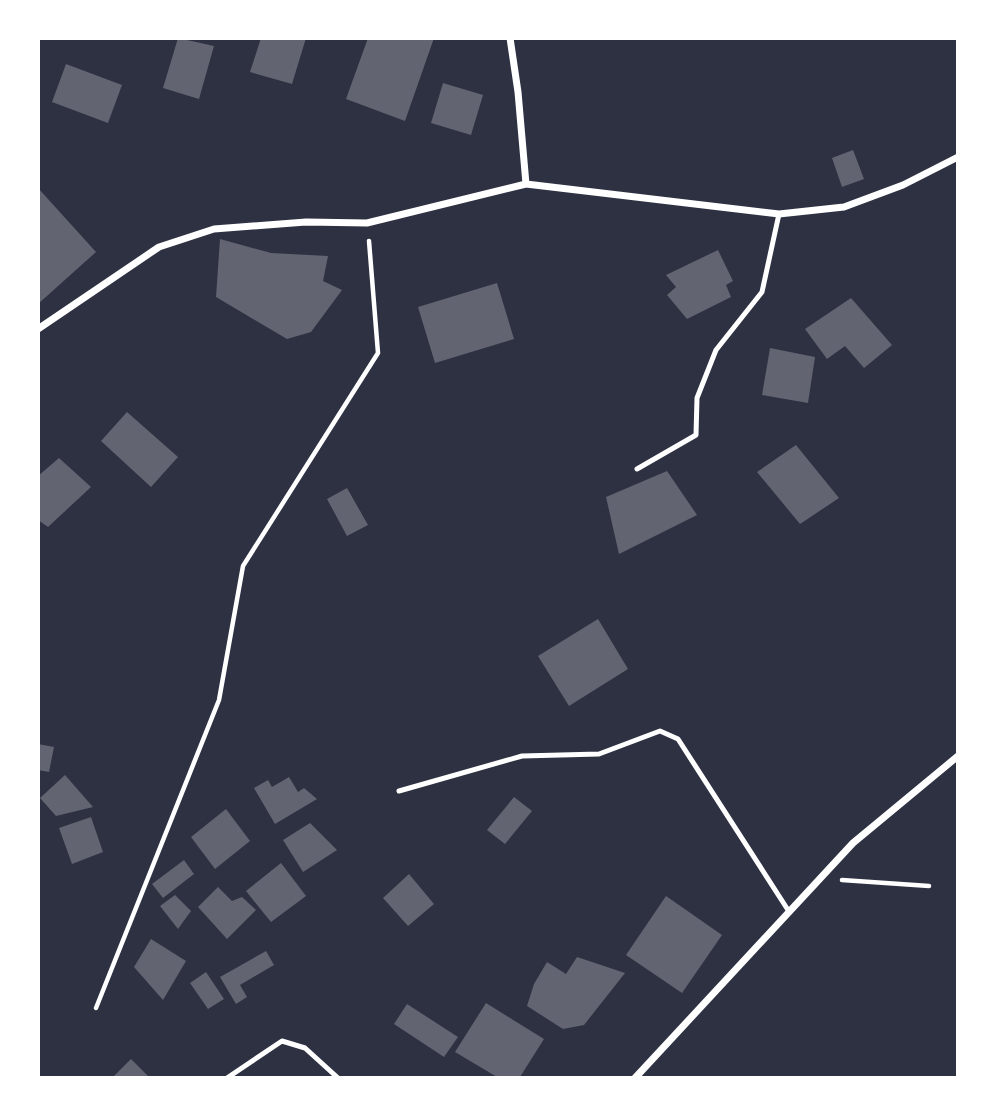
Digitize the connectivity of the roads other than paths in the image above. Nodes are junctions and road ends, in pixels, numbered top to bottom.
1 (510, 38) edge
2 (957, 157) edge
3 (526, 184) junction
4 (779, 214) junction
5 (38, 329) edge
6 (636, 469) dead end
7 (957, 756) edge
8 (399, 791) dead end
9 (788, 910) junction
10 (227, 1077) edge
11 (338, 1077) edge
12 (635, 1077) edge

1 - 3 street
2 - 4 street
3 - 4 street
3 - 5 street
4 - 6 lane
7 - 9 street
8 - 9 lane
9 - 12 street
10 - 11 lane

